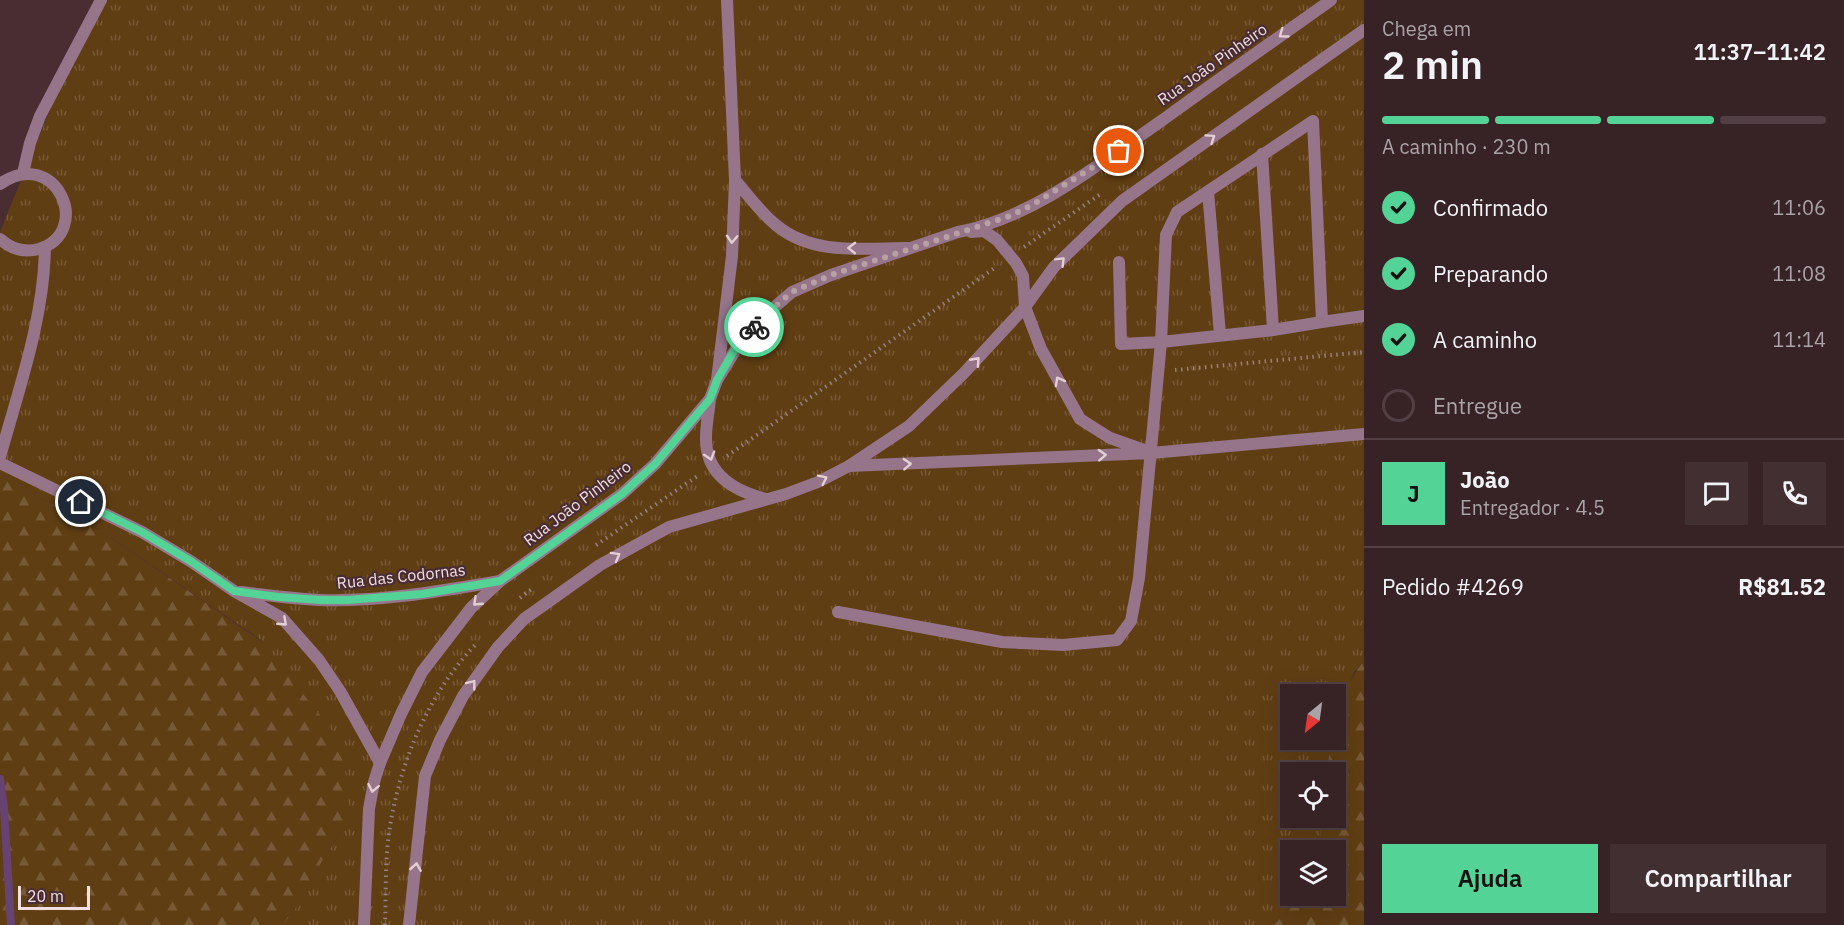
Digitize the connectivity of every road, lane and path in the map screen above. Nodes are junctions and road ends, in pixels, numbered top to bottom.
1 (101, 0) edge
2 (727, 0) edge
3 (1330, 0) edge
4 (1364, 30) edge
5 (1262, 154) junction
6 (22, 173) junction
7 (735, 180) junction
8 (0, 184) edge
9 (1104, 191) dead end
10 (1208, 191) junction
11 (958, 232) junction
12 (0, 239) edge
13 (45, 247) junction
14 (910, 248) junction
15 (1011, 256) junction
16 (1119, 262) dead end
17 (1025, 307) junction
18 (1364, 316) edge
19 (1323, 322) junction
20 (1273, 330) junction
21 (1220, 335) junction
22 (1161, 342) junction
23 (1364, 352) edge
24 (1159, 371) junction
25 (717, 380) junction
26 (710, 399) junction
27 (1364, 434) edge
28 (1150, 453) junction
29 (0, 457) edge
30 (0, 463) edge
31 (712, 465) junction
32 (849, 466) junction
33 (768, 500) junction
34 (588, 550) dead end
35 (500, 581) junction
36 (542, 582) dead end
37 (234, 591) junction
38 (516, 602) dead end
39 (838, 612) dead end
40 (478, 641) dead end
41 (380, 763) junction
42 (364, 925) edge
43 (385, 925) edge
44 (409, 925) edge

1 - 6 street
2 - 7 street
3 -> 11 street, Rua João Pinheiro
17 -> 4 street
5 - 10 street
5 - 19 street
5 - 20 street
6 - 8 street
6 - 13 street
14 -> 7 street
7 -> 25 street
9 - 15 path
10 - 21 street
10 - 22 street
11 - 14 street, Rua João Pinheiro
11 - 15 street
12 - 13 street
13 - 29 street
14 - 25 street, Rua João Pinheiro
15 - 17 street
15 - 31 path
16 - 22 street
28 -> 17 street
32 -> 17 street
18 - 19 street
19 - 20 street
20 - 21 street
21 - 22 street
22 - 24 street
23 - 24 path
24 - 28 street
25 - 26 street, Rua João Pinheiro
26 -> 31 street
26 - 35 street, Rua João Pinheiro
27 - 28 street
32 -> 28 street
28 - 39 street
30 - 37 street, Rua das Codornas
31 - 33 street
31 - 34 path
33 -> 32 street
44 -> 33 street
35 - 37 street, Rua das Codornas
35 -> 41 street, Rua João Pinheiro
36 - 38 path
37 -> 41 street, Rua das Codornas
40 - 43 path
41 -> 42 street, Rua João Pinheiro

